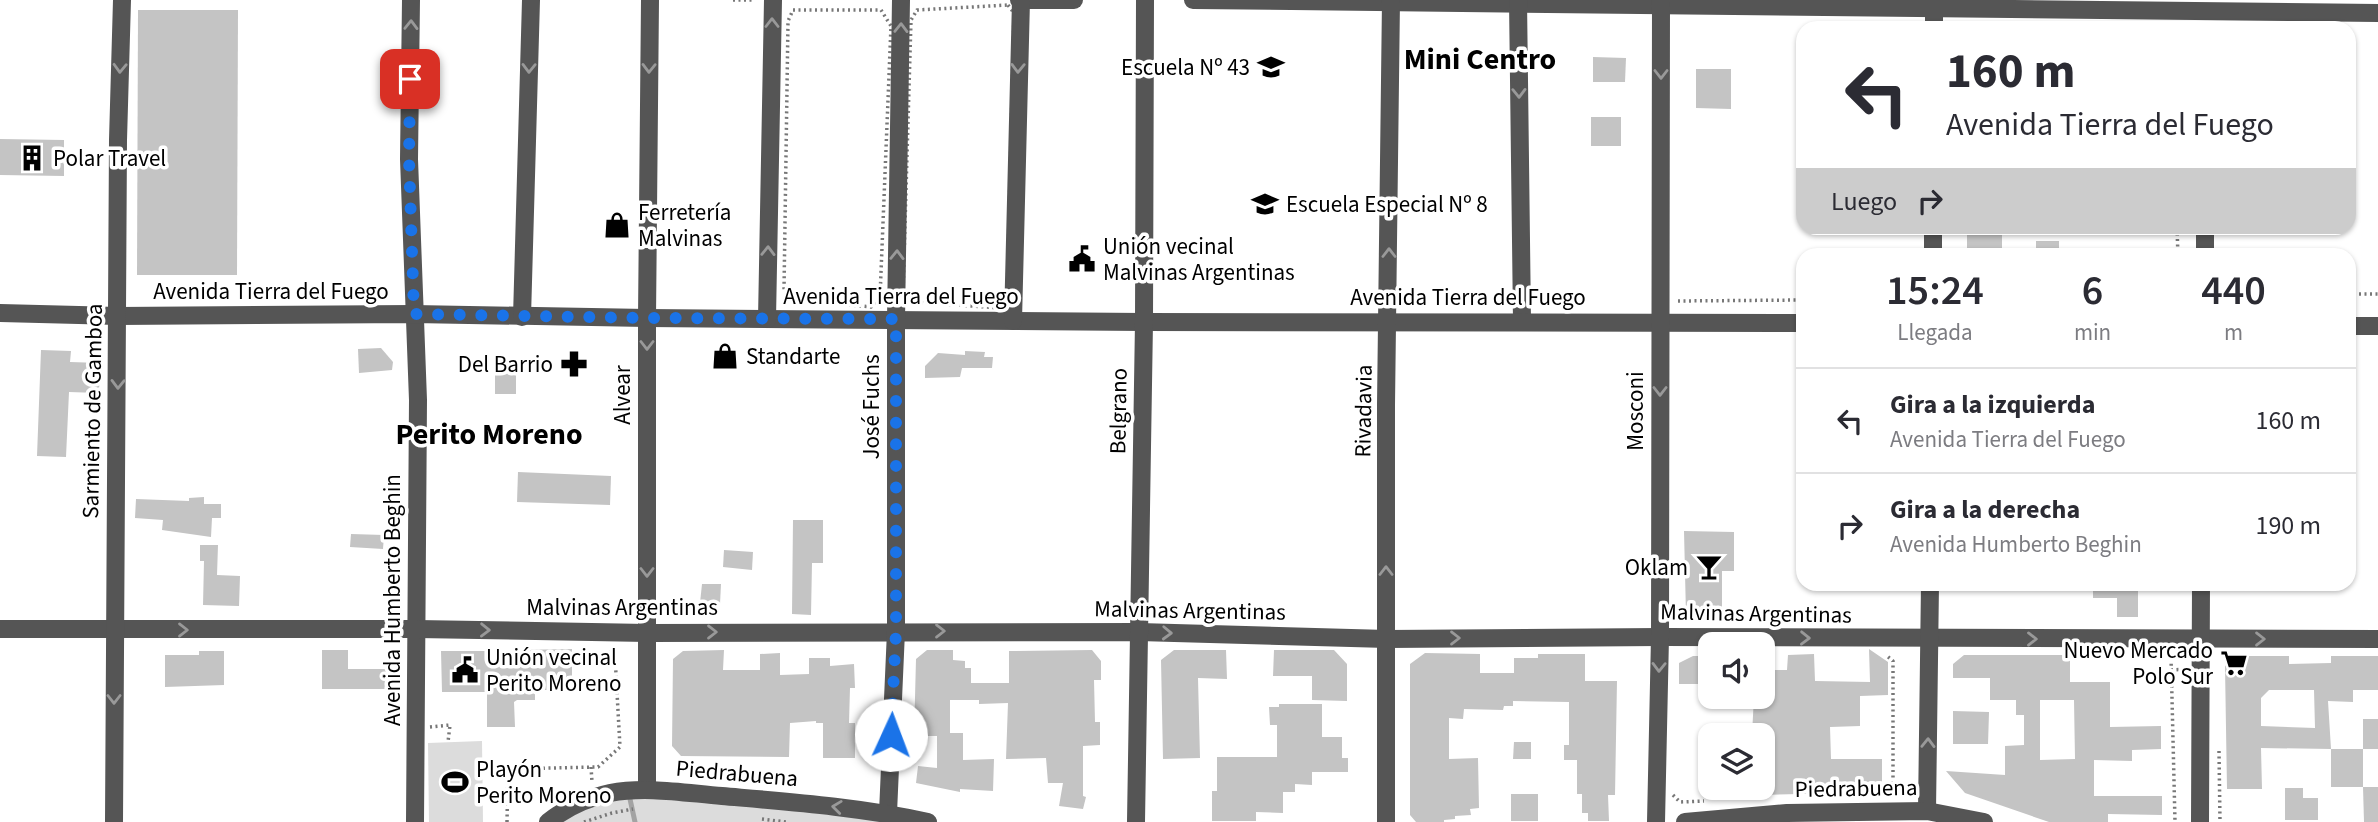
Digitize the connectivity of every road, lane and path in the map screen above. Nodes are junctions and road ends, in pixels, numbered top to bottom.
1 (122, 0) edge
2 (411, 0) edge
3 (531, 0) edge
4 (650, 0) edge
5 (733, 0) edge
6 (758, 0) edge
7 (772, 0) edge
8 (901, 0) edge
9 (1020, 0) edge
10 (1074, 0) edge
11 (1145, 0) edge
12 (1193, 0) edge
13 (1391, 0) edge
14 (1518, 2) edge
15 (1661, 3) edge
16 (1935, 4) edge
17 (2205, 5) edge
18 (793, 10) dead end
19 (2378, 13) edge
20 (2378, 294) edge
21 (2356, 295) edge
22 (791, 299) dead end
23 (1796, 300) edge
24 (1669, 301) dead end
25 (914, 302) joint
26 (0, 313) edge
27 (414, 314) junction
28 (118, 316) junction
29 (522, 317) junction
30 (647, 318) junction
31 (767, 319) junction
32 (896, 319) junction
33 (1013, 321) junction
34 (1389, 321) junction
35 (1522, 321) junction
36 (1144, 322) junction
37 (1660, 322) junction
38 (1796, 323) edge
39 (2356, 326) edge
40 (2378, 326) edge
41 (1930, 591) edge
42 (2201, 591) edge
43 (0, 629) edge
44 (417, 629) junction
45 (114, 631) junction
46 (896, 631) junction
47 (1139, 632) junction
48 (647, 633) junction
49 (1660, 637) junction
50 (1387, 639) junction
51 (1930, 639) junction
52 (2200, 639) junction
53 (2378, 639) edge
54 (608, 648) dead end
55 (2162, 648) dead end
56 (1885, 654) dead end
57 (426, 727) dead end
58 (2219, 739) dead end
59 (449, 742) dead end
60 (647, 790) junction
61 (1880, 796) dead end
62 (1707, 801) dead end
63 (1680, 802) dead end
64 (622, 811) dead end
65 (1927, 811) junction
66 (888, 813) junction
67 (114, 822) edge
68 (415, 822) edge
69 (507, 822) edge
70 (548, 822) edge
71 (584, 822) edge
72 (928, 822) edge
73 (1136, 822) edge
74 (1386, 822) edge
75 (1656, 822) edge
76 (1685, 822) edge
77 (1984, 822) edge
78 (2175, 822) edge
79 (2200, 822) edge
80 (2220, 822) edge

1 -> 28 street, Sarmiento de Gamboa
27 -> 2 street, Avenida Humberto Beghin
3 -> 29 street
4 -> 30 street, Alvear
5 - 6 path
31 -> 7 street
32 -> 8 street, José Fuchs
9 - 10 street
9 -> 33 street
11 - 36 street, Belgrano
12 - 13 street
13 - 14 street
34 -> 13 street, Rivadavia
14 - 15 street
14 -> 35 street
15 - 16 street
15 -> 37 street, Mosconi
16 - 17 street
17 - 19 street
18 - 22 path
20 - 21 path
23 - 24 path
25 - 25 path
26 - 28 street, Avenida Tierra del Fuego
27 - 28 street, Avenida Tierra del Fuego
27 - 29 street, Avenida Tierra del Fuego
27 - 44 street, Avenida Humberto Beghin
28 -> 45 street, Sarmiento de Gamboa
29 - 30 street, Avenida Tierra del Fuego
30 - 31 street, Avenida Tierra del Fuego
30 -> 48 street, Alvear
31 - 32 street, Avenida Tierra del Fuego
32 - 33 street, Avenida Tierra del Fuego
32 - 46 street, José Fuchs
33 - 36 street, Avenida Tierra del Fuego
34 - 35 street, Avenida Tierra del Fuego
34 - 36 street, Avenida Tierra del Fuego
50 -> 34 street, Rivadavia
35 - 37 street, Avenida Tierra del Fuego
36 - 47 street, Belgrano
37 - 38 street, Avenida Tierra del Fuego
37 -> 49 street, Mosconi
39 - 40 street
41 - 51 street
42 - 52 street
43 - 45 street, Malvinas Argentinas
45 -> 44 street, Malvinas Argentinas
44 -> 48 street, Malvinas Argentinas
44 - 68 street, Avenida Humberto Beghin
45 -> 67 street, Sarmiento de Gamboa
46 -> 47 street, Malvinas Argentinas
48 -> 46 street, Malvinas Argentinas
46 - 66 street, José Fuchs
47 -> 50 street, Malvinas Argentinas
47 - 73 street, Belgrano
48 - 60 street, Alvear
50 -> 49 street, Malvinas Argentinas
49 -> 51 street, Malvinas Argentinas
49 -> 75 street, Mosconi
50 - 74 street, Rivadavia
51 -> 52 street, Malvinas Argentinas
65 -> 51 street
52 -> 53 street, Malvinas Argentinas
52 - 79 street
54 - 69 path
55 - 78 path
56 - 61 path
57 - 59 path
58 - 80 path
66 -> 60 street, Piedrabuena
60 - 70 street, Piedrabuena
62 - 63 path
64 - 71 path
65 - 76 street, Piedrabuena
65 - 77 street, Piedrabuena
66 - 72 street, Piedrabuena

